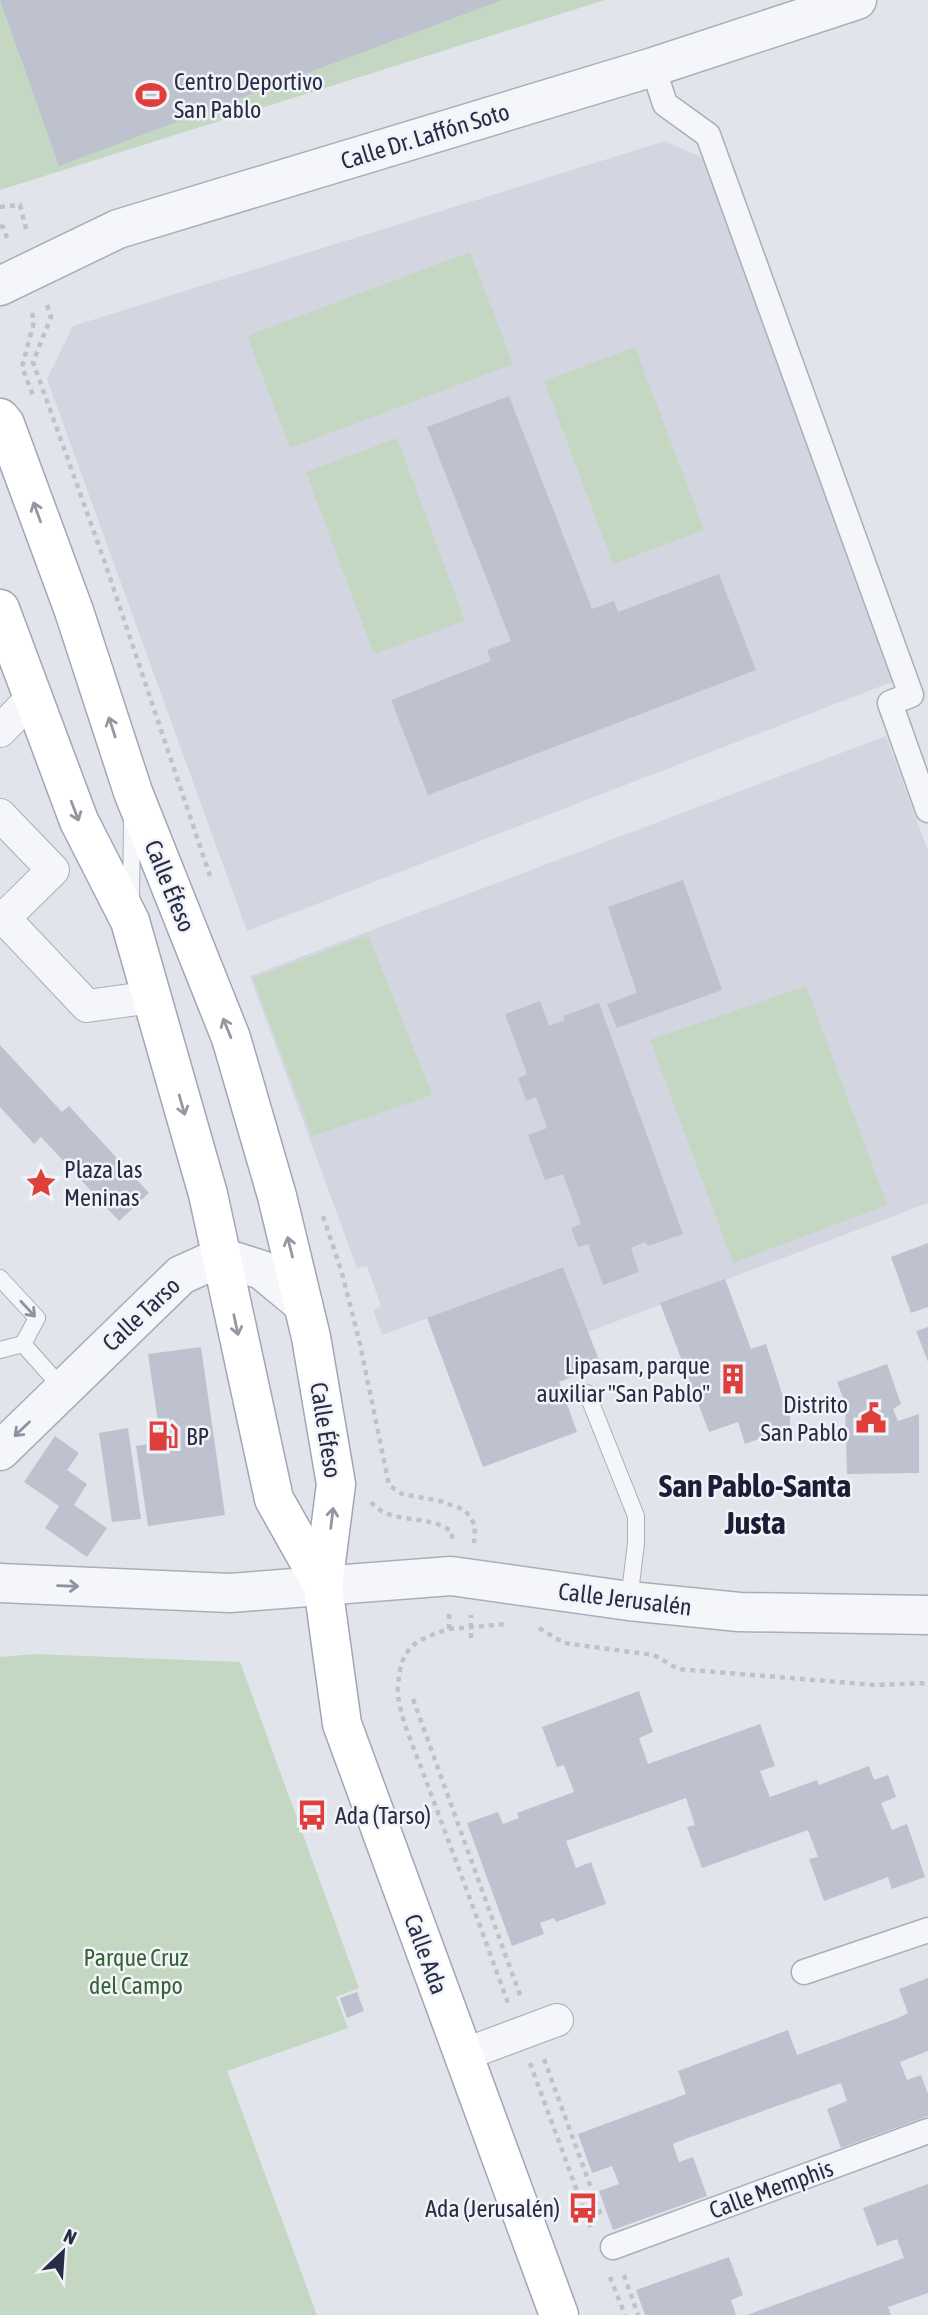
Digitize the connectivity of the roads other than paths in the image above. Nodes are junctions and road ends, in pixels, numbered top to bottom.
1 (857, 0) edge
2 (653, 67) junction
3 (0, 286) edge
4 (0, 418) edge
5 (0, 609) edge
6 (33, 697) junction
7 (0, 731) edge
8 (133, 792) junction
9 (928, 810) edge
10 (0, 815) edge
11 (2, 920) edge
12 (130, 921) junction
13 (152, 997) junction
14 (221, 1256) junction
15 (0, 1278) edge
16 (303, 1304) junction
17 (23, 1344) junction
18 (0, 1350) edge
19 (64, 1389) junction
20 (587, 1393) dead end
21 (0, 1451) edge
22 (0, 1583) edge
23 (323, 1586) junction
24 (629, 1601) junction
25 (928, 1615) edge
26 (928, 1930) edge
27 (804, 1972) dead end
28 (557, 2020) dead end
29 (463, 2055) junction
30 (928, 2132) edge
31 (613, 2247) dead end
32 (559, 2315) edge

1 - 2 street, Calle Dr. Laffón Soto
2 - 3 street, Calle Dr. Laffón Soto
2 - 9 street
8 -> 4 main road, Calle Éfeso
5 - 6 main road, Calle Éfeso
6 - 7 street
6 -> 12 main road, Calle Éfeso
8 - 12 lane
16 -> 8 main road, Calle Éfeso
10 - 11 street
11 - 13 street
12 - 13 main road, Calle Éfeso
13 -> 14 main road, Calle Éfeso
14 - 16 street
14 - 19 street, Calle Tarso
14 -> 23 main road, Calle Éfeso
15 -> 17 lane
23 -> 16 main road, Calle Éfeso
17 - 18 lane
17 - 19 lane
19 -> 21 street, Calle Tarso
20 - 24 lane
22 -> 23 street
23 - 24 street, Calle Jerusalén
23 - 29 main road, Calle Ada
24 - 25 street, Calle Jerusalén
26 - 27 street
28 - 29 street
29 - 32 main road, Calle Ada
30 - 31 street, Calle Memphis

